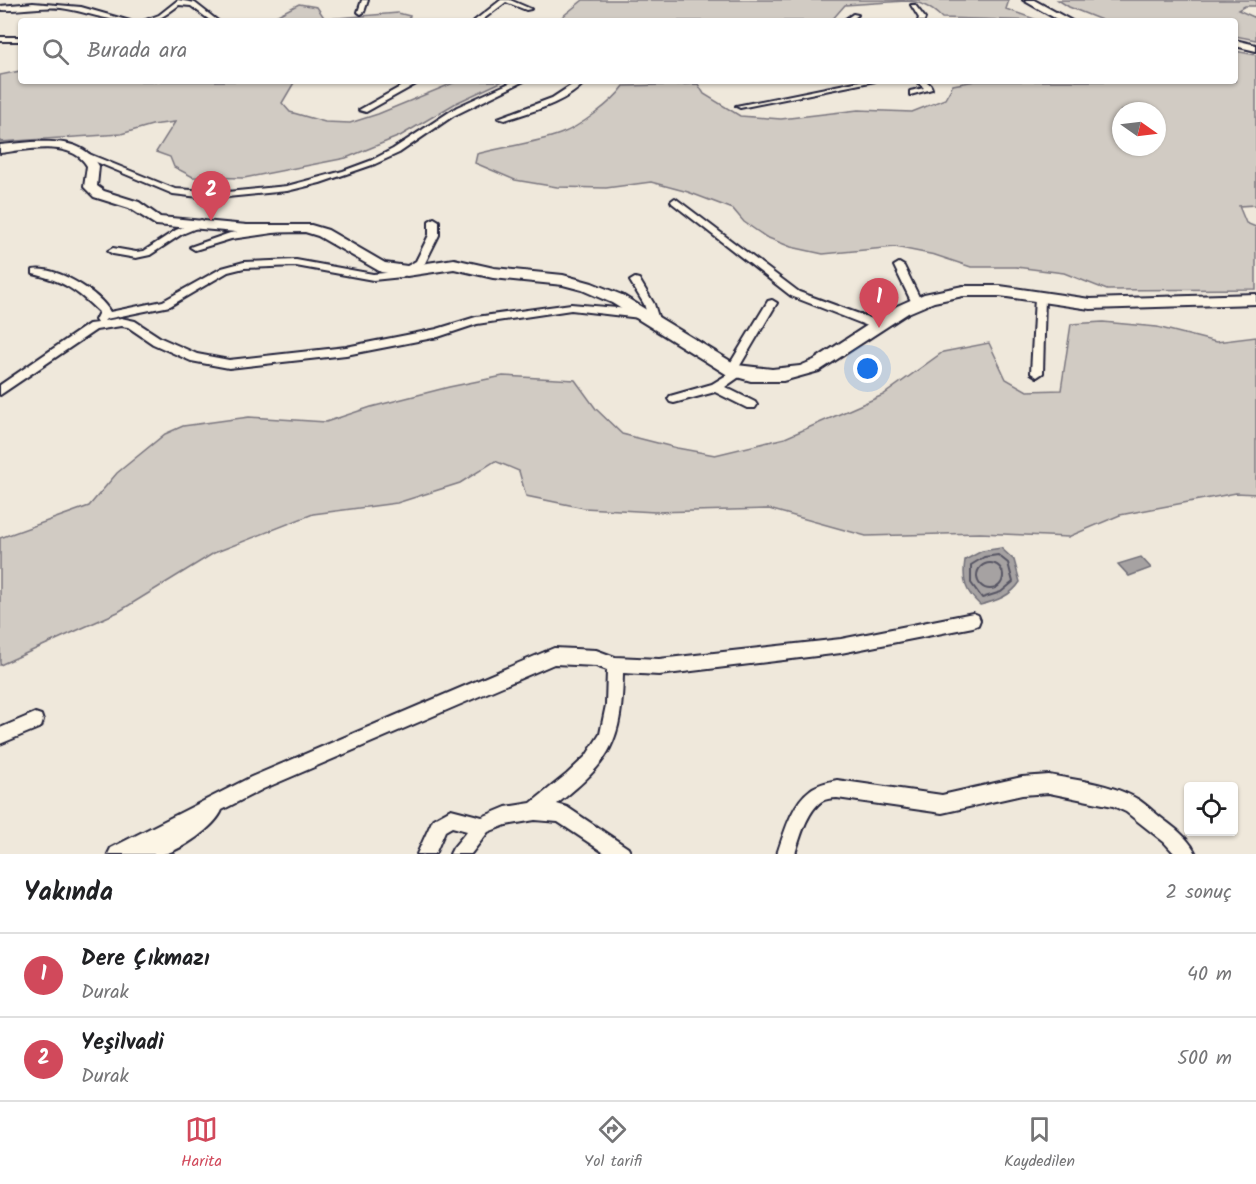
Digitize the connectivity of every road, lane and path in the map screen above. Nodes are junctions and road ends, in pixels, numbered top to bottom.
1 (201, 0) edge
2 (365, 0) edge
3 (505, 0) edge
4 (1027, 0) edge
5 (181, 2) edge
6 (193, 4) junction
7 (913, 6) dead end
8 (0, 8) edge
9 (528, 9) dead end
10 (361, 12) dead end
11 (855, 15) dead end
12 (115, 18) edge
13 (155, 18) edge
14 (211, 18) edge
15 (481, 18) edge
16 (850, 18) edge
17 (922, 18) edge
18 (1061, 18) edge
19 (18, 35) edge
20 (0, 39) edge
21 (10, 39) junction
22 (18, 39) edge
23 (1238, 44) edge
24 (1256, 48) edge
25 (407, 84) edge
26 (513, 84) edge
27 (579, 84) edge
28 (822, 84) edge
29 (857, 84) edge
30 (925, 84) edge
31 (829, 90) junction
32 (913, 93) dead end
33 (740, 106) dead end
34 (363, 110) dead end
35 (502, 118) dead end
36 (0, 149) edge
37 (86, 156) junction
38 (675, 201) dead end
39 (434, 221) dead end
40 (201, 223) junction
41 (287, 228) junction
42 (195, 247) dead end
43 (113, 251) dead end
44 (899, 266) dead end
45 (407, 271) junction
46 (36, 272) dead end
47 (635, 281) dead end
48 (1040, 297) junction
49 (1256, 299) edge
50 (916, 301) junction
51 (772, 303) dead end
52 (640, 314) junction
53 (105, 316) junction
54 (655, 323) junction
55 (877, 324) junction
56 (93, 327) junction
57 (735, 372) junction
58 (1037, 373) dead end
59 (716, 387) junction
60 (0, 391) edge
61 (674, 399) dead end
62 (752, 405) dead end
63 (973, 620) dead end
64 (615, 665) junction
65 (35, 722) dead end
66 (0, 736) edge
67 (224, 800) junction
68 (535, 811) junction
69 (482, 826) junction
70 (117, 854) edge
71 (146, 854) edge
72 (426, 854) edge
73 (459, 854) edge
74 (622, 854) edge
75 (786, 854) edge
76 (1187, 854) edge

1 - 6 street
2 - 10 street
3 - 9 street
3 - 15 street
4 - 18 street
5 - 6 street
5 - 13 street
6 - 14 street
7 - 17 street
8 - 12 street
11 - 16 street
19 - 21 street
20 - 21 street
21 - 22 street
23 - 24 street
25 - 34 street
26 - 37 street
27 - 35 street
28 - 31 street
29 - 31 street
30 - 32 street
31 - 33 street
36 - 37 street
37 - 40 street
38 - 55 street
39 - 45 street
40 - 41 street
40 - 43 street
41 - 42 street
41 - 45 street
44 - 50 street
45 - 52 street
45 - 53 street
46 - 53 street
47 - 54 street
48 - 49 street
48 - 50 street
48 - 58 street
50 - 55 street
51 - 57 street
52 - 54 street
52 - 56 street
53 - 56 street
54 - 57 street
55 - 57 street
56 - 60 street
57 - 59 street
59 - 61 street
59 - 62 street
63 - 64 street
64 - 67 street
64 - 68 street
65 - 66 street
67 - 70 street
67 - 71 street
68 - 69 street
68 - 74 street
69 - 72 street
69 - 73 street
75 - 76 street

